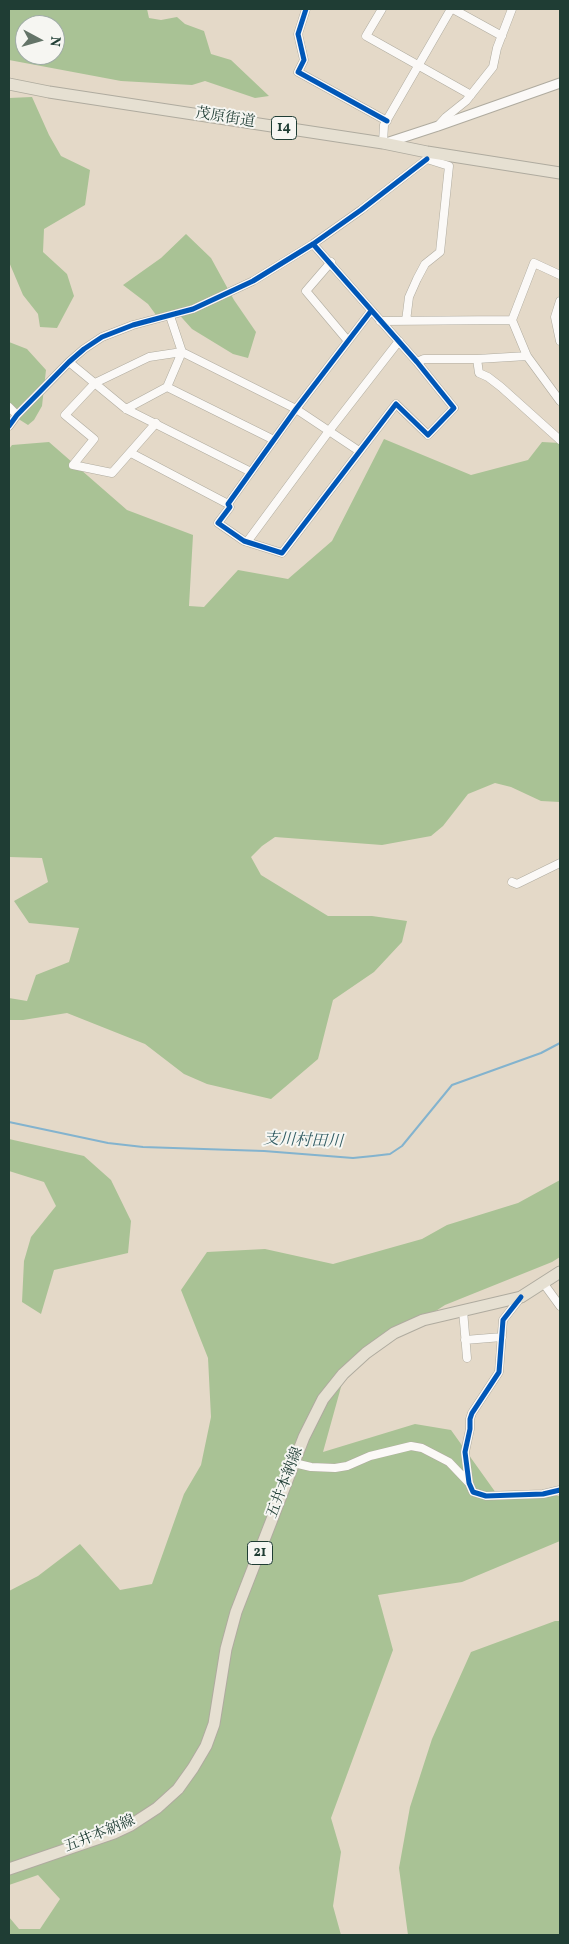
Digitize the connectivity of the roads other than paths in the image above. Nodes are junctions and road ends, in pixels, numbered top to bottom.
1 (306, 9) edge
2 (382, 9) edge
3 (452, 9) edge
4 (512, 9) edge
5 (502, 36) junction
6 (419, 65) junction
7 (560, 83) edge
8 (9, 84) edge
9 (471, 95) junction
10 (387, 120) junction
11 (438, 126) junction
12 (383, 143) junction
13 (427, 155) junction
14 (560, 173) edge
15 (313, 244) junction
16 (331, 262) junction
17 (560, 275) edge
18 (560, 302) edge
19 (371, 311) junction
20 (170, 316) junction
21 (512, 320) junction
22 (380, 321) junction
23 (406, 321) junction
24 (348, 341) junction
25 (399, 341) junction
26 (560, 341) edge
27 (182, 352) junction
28 (528, 356) junction
29 (477, 359) junction
30 (69, 362) junction
31 (418, 362) junction
32 (95, 383) junction
33 (167, 387) junction
34 (560, 401) edge
35 (9, 407) edge
36 (126, 409) junction
37 (296, 409) junction
38 (17, 415) junction
39 (156, 423) junction
40 (9, 426) edge
41 (329, 431) junction
42 (274, 440) junction
43 (560, 440) edge
44 (359, 451) junction
45 (131, 453) junction
46 (251, 472) junction
47 (228, 504) junction
48 (247, 542) junction
49 (560, 863) edge
50 (512, 882) dead end
51 (560, 1272) edge
52 (544, 1284) junction
53 (521, 1297) junction
54 (560, 1306) edge
55 (463, 1310) junction
56 (502, 1337) junction
57 (465, 1340) junction
58 (467, 1358) dead end
59 (294, 1463) junction
60 (469, 1483) junction
61 (560, 1490) edge
62 (9, 1869) edge

1 - 10 street
2 - 6 street
3 - 5 street
3 - 6 street
4 - 5 street
5 - 9 street
6 - 9 street
6 - 10 street
7 - 11 street
8 - 12 main road, 茂原街道 / 14
9 - 11 street
10 - 12 street
11 - 12 street
12 - 13 main road, 茂原街道 / 14
13 - 14 main road, 茂原街道 / 14
13 - 15 street
13 - 23 street
15 - 16 street
15 - 20 street
16 - 19 street
16 - 24 street
17 - 21 street
18 - 26 street
19 - 22 street
19 - 24 street
20 - 27 street
20 - 30 street
21 - 23 street
21 - 28 street
22 - 23 street
22 - 25 street
24 - 37 street
25 - 31 street
25 - 41 street
27 - 32 street
27 - 33 street
27 - 37 street
28 - 29 street
28 - 34 street
29 - 31 street
29 - 43 street
30 - 32 street
30 - 38 street
31 - 44 street
32 - 36 street
32 - 45 street
33 - 36 street
33 - 42 street
35 - 38 street
36 - 39 street
37 - 41 street
37 - 42 street
38 - 40 street
39 - 45 street
39 - 46 street
41 - 44 street
41 - 48 street
42 - 46 street
44 - 48 street
45 - 47 street
46 - 47 street
47 - 48 street
49 - 50 street
51 - 52 main road, 五井本納線 / 21
52 - 53 main road, 五井本納線 / 21
52 - 54 street
53 - 55 main road, 五井本納線 / 21
53 - 56 street
55 - 57 street
55 - 59 main road, 五井本納線 / 21
56 - 57 street
56 - 60 street
57 - 58 street
59 - 60 street
59 - 62 main road, 五井本納線 / 21
60 - 61 street

